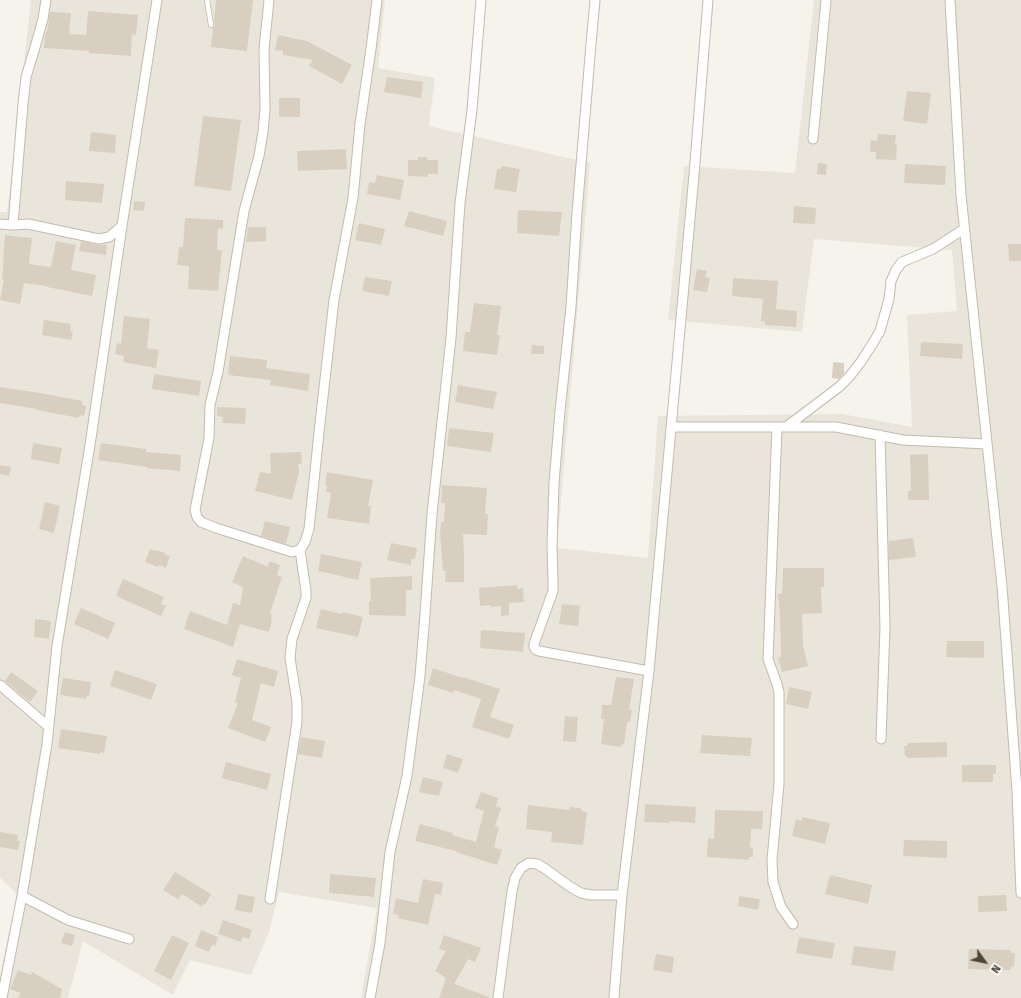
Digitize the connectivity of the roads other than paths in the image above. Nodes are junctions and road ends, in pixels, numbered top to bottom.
1 (46, 0) edge
2 (156, 0) edge
3 (207, 0) edge
4 (269, 0) edge
5 (377, 0) edge
6 (481, 0) edge
7 (595, 0) edge
8 (708, 0) edge
9 (826, 0) edge
10 (950, 0) edge
11 (211, 25) dead end
12 (813, 139) dead end
13 (0, 224) edge
14 (13, 226) junction
15 (122, 226) junction
16 (964, 229) junction
17 (672, 427) junction
18 (782, 427) junction
19 (880, 435) junction
20 (987, 444) junction
21 (300, 550) junction
22 (649, 671) junction
23 (0, 685) edge
24 (49, 727) junction
25 (881, 739) dead end
26 (1021, 893) edge
27 (622, 895) junction
28 (22, 896) junction
29 (270, 899) dead end
30 (793, 924) dead end
31 (130, 939) dead end
32 (2, 998) edge
33 (370, 998) edge
34 (498, 998) edge
35 (614, 998) edge

1 - 14 street
2 - 15 street
3 - 11 lane
4 - 21 street
5 - 21 street
6 - 33 street
7 - 22 street
8 - 17 street
9 - 12 street
10 - 16 street
13 - 14 street
14 - 15 street
15 - 24 street
16 - 18 street
16 - 20 street
17 - 18 street
17 - 22 street
18 - 19 street
18 - 30 street
19 - 20 street
19 - 25 street
20 - 26 street
21 - 29 street
22 - 27 street
23 - 24 street
24 - 28 street
27 - 34 street
27 - 35 street
28 - 31 street
28 - 32 street

